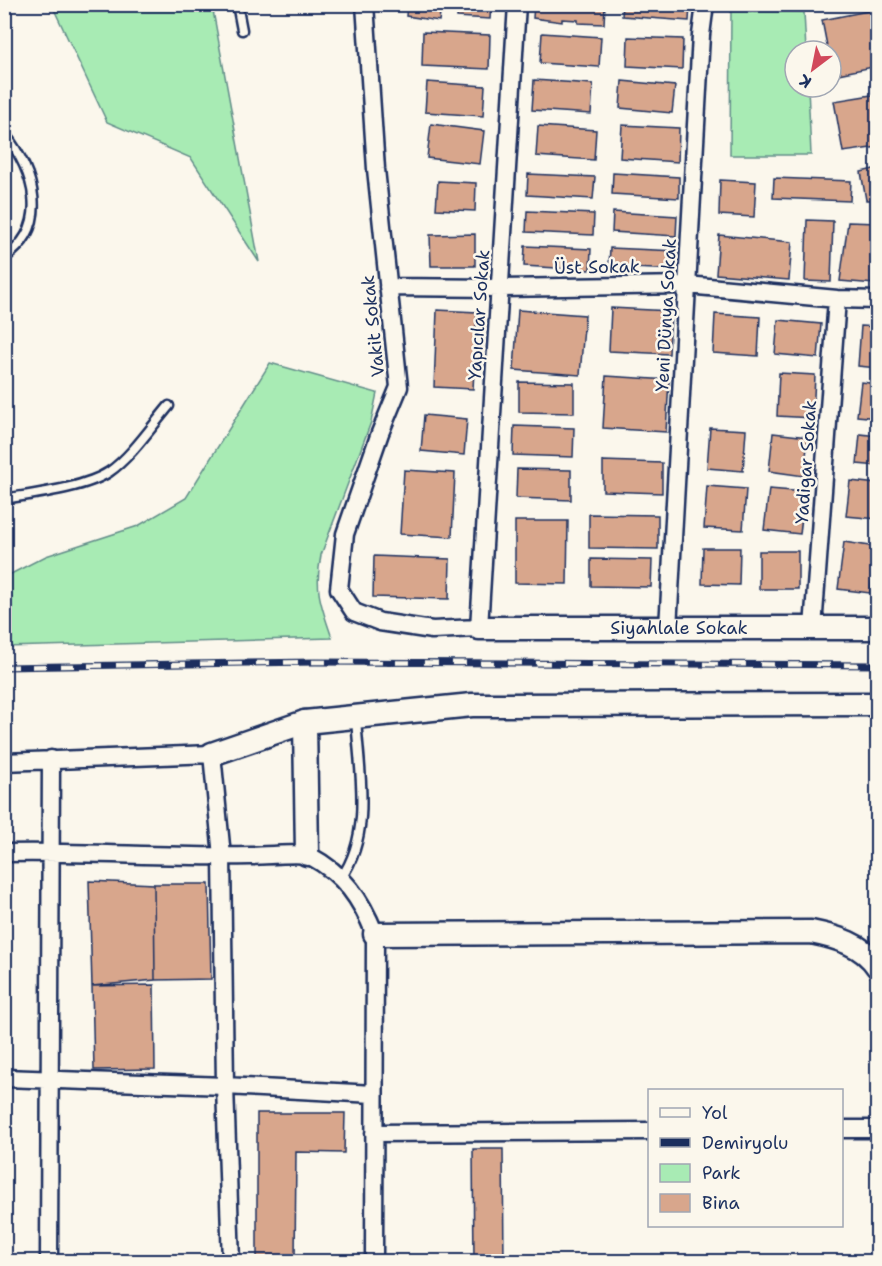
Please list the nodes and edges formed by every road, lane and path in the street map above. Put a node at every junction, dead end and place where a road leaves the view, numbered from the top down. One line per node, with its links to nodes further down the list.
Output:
1 (237, 4): 5 (lane)
2 (365, 4): 9 (street, Vakit Sokak)
3 (517, 4): 10 (street, Yapıcılar Sokak)
4 (705, 4): 8 (street, Yeni Dünya Sokak)
5 (242, 30)
6 (4, 133): 7 (lane)
7 (4, 258)
8 (687, 285): 10 (street, Üst Sokak); 11 (street, Üst Sokak); 16 (street, Yeni Dünya Sokak)
9 (388, 286): 10 (street, Üst Sokak); 15 (street, Vakit Sokak)
10 (501, 288): 15 (street, Yapıcılar Sokak)
11 (837, 299): 12 (street, Üst Sokak); 17 (street, Yadigar Sokak)
12 (878, 300)
13 (169, 406): 14 (lane)
14 (4, 499)
15 (479, 628): 16 (street, Siyahlale Sokak)
16 (668, 628): 17 (street, Siyahlale Sokak)
17 (813, 628): 18 (street, Siyahlale Sokak)
18 (878, 628)
19 (878, 704): 20 (street)
20 (356, 717): 21 (street); 29 (lane)
21 (305, 722): 22 (street); 27 (street)
22 (212, 754): 23 (street); 28 (street)
23 (51, 759): 24 (street); 25 (street)
24 (4, 762)
25 (51, 852): 26 (street); 28 (street); 33 (street)
26 (4, 853)
27 (307, 854): 28 (street); 29 (street)
28 (222, 856): 34 (street)
29 (340, 878): 30 (street)
30 (375, 934): 31 (street); 35 (street)
31 (878, 967)
32 (4, 1078): 33 (street)
33 (50, 1079): 34 (street); 40 (street)
34 (225, 1086): 35 (street); 41 (street)
35 (374, 1094): 39 (street)
36 (843, 1129): 37 (street)
37 (878, 1129)
38 (648, 1131): 39 (street)
39 (374, 1133): 42 (street)
40 (49, 1262)
41 (231, 1262)
42 (374, 1262)

